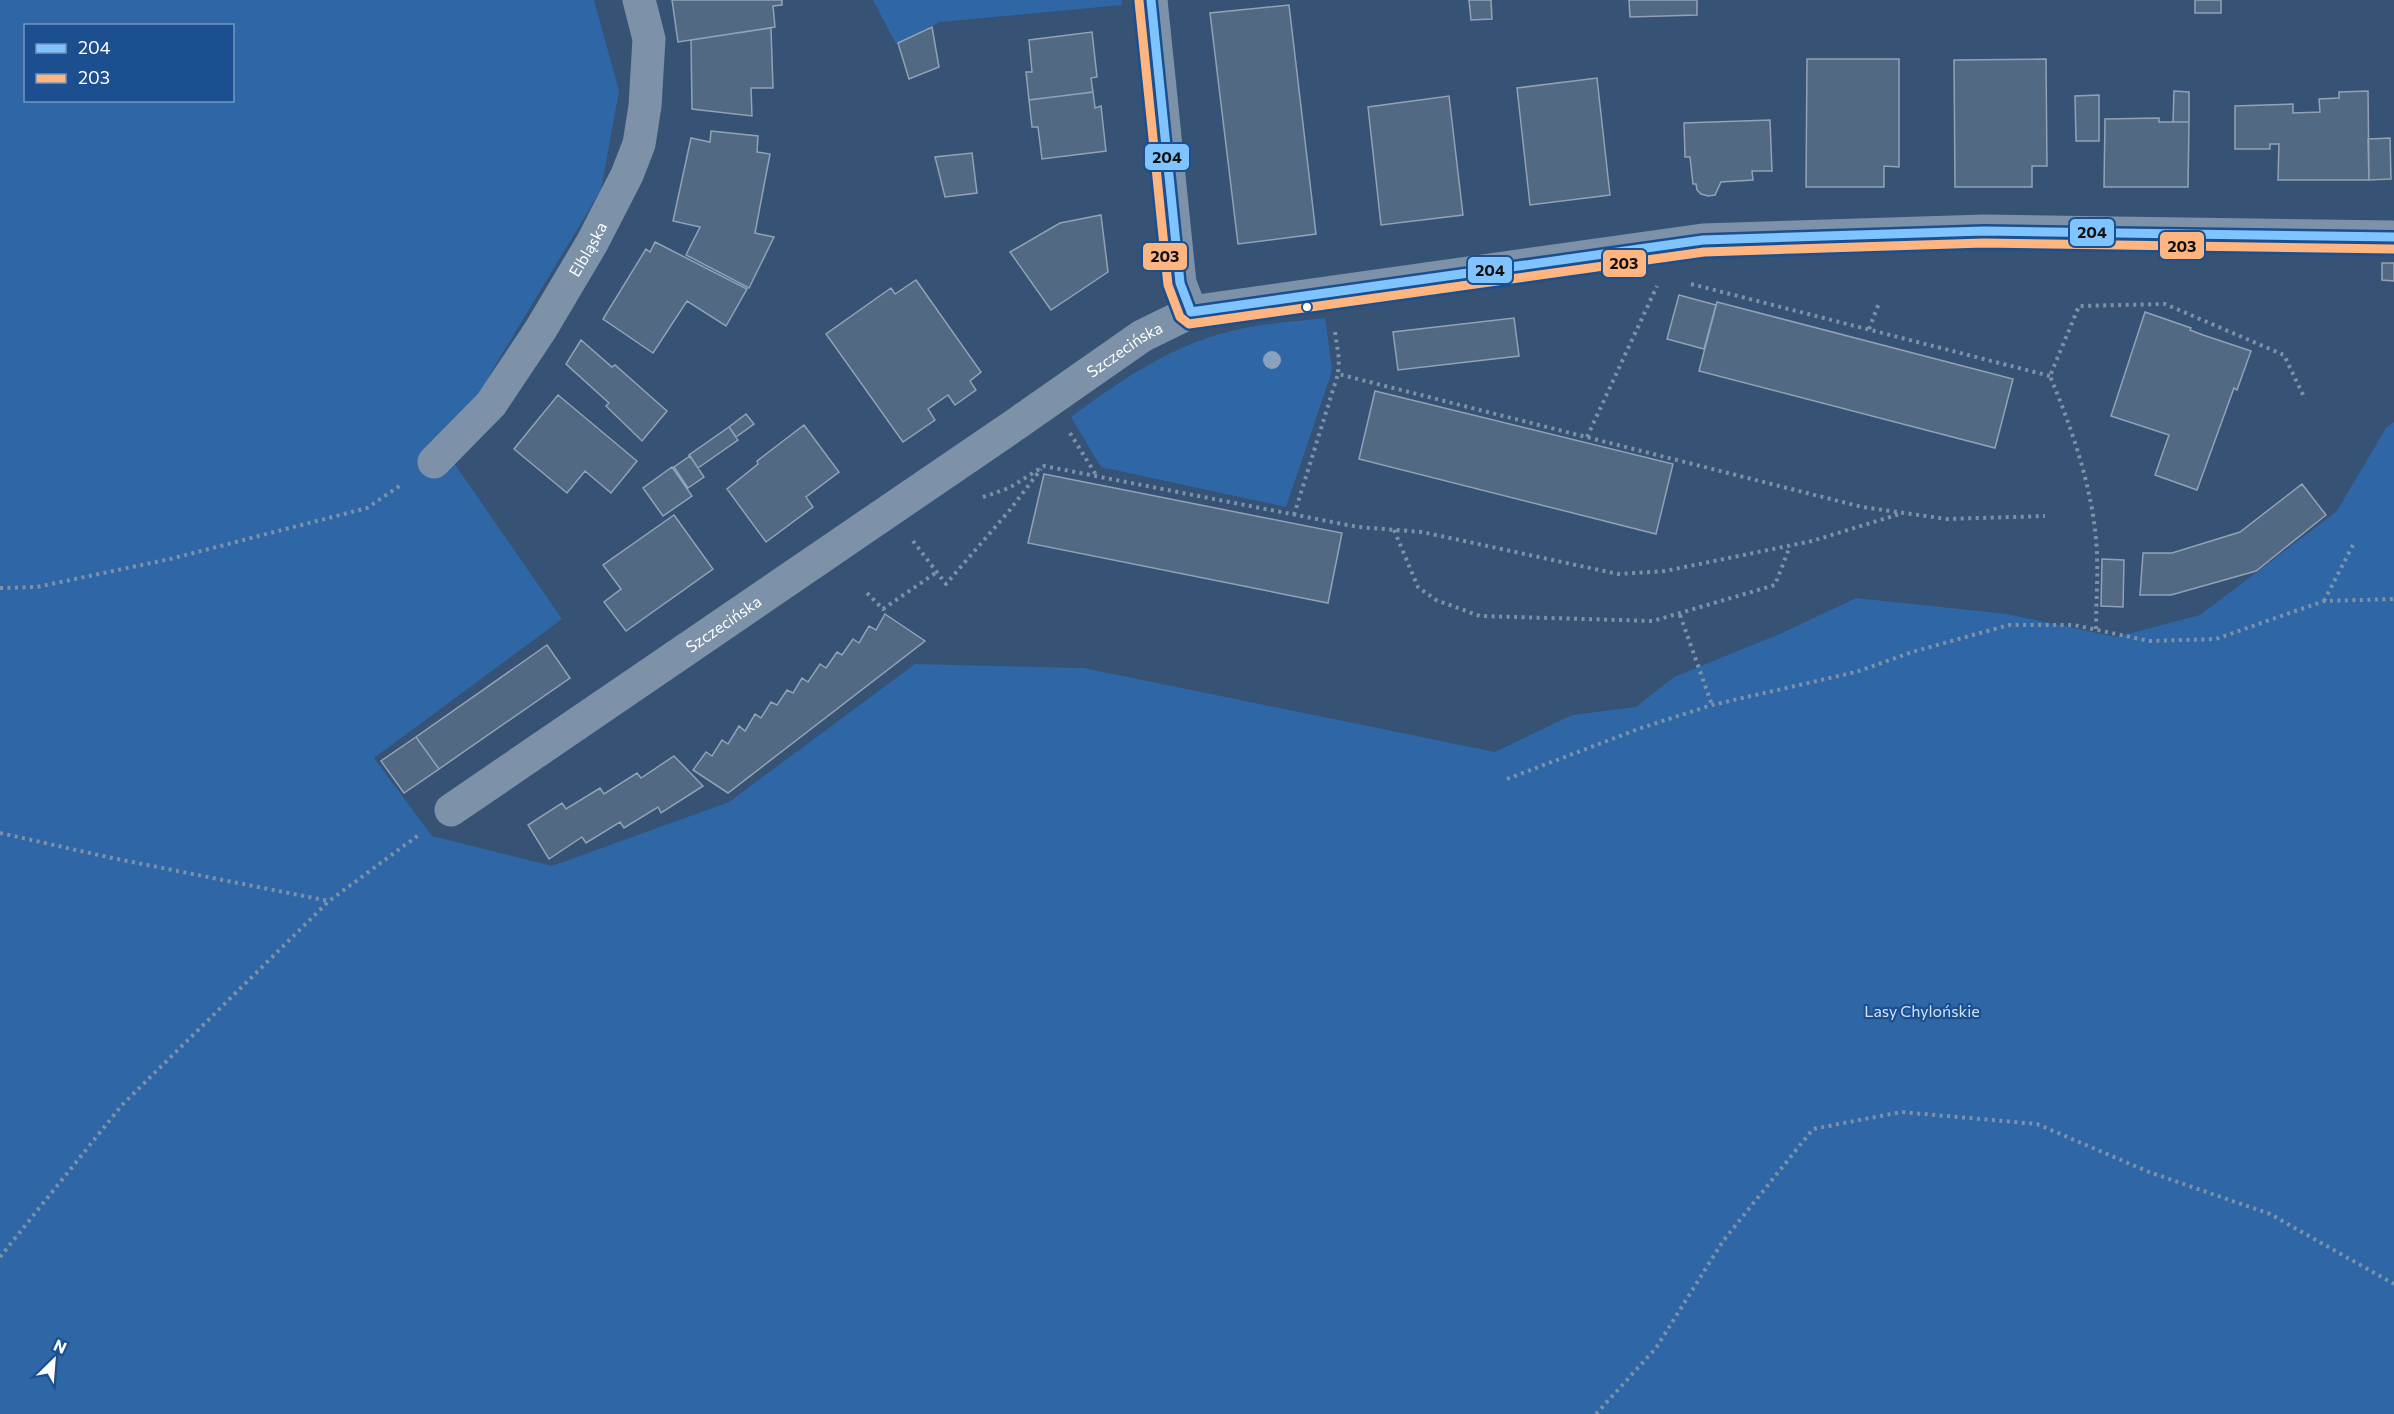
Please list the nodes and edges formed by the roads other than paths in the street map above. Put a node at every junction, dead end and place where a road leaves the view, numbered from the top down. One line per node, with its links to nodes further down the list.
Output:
1 (639, 0): 5 (street, Elbląska)
2 (1151, 0): 4 (street)
3 (2394, 237): 4 (street, Szczecińska)
4 (1191, 312): 6 (street, Szczecińska)
5 (434, 462)
6 (452, 810)

